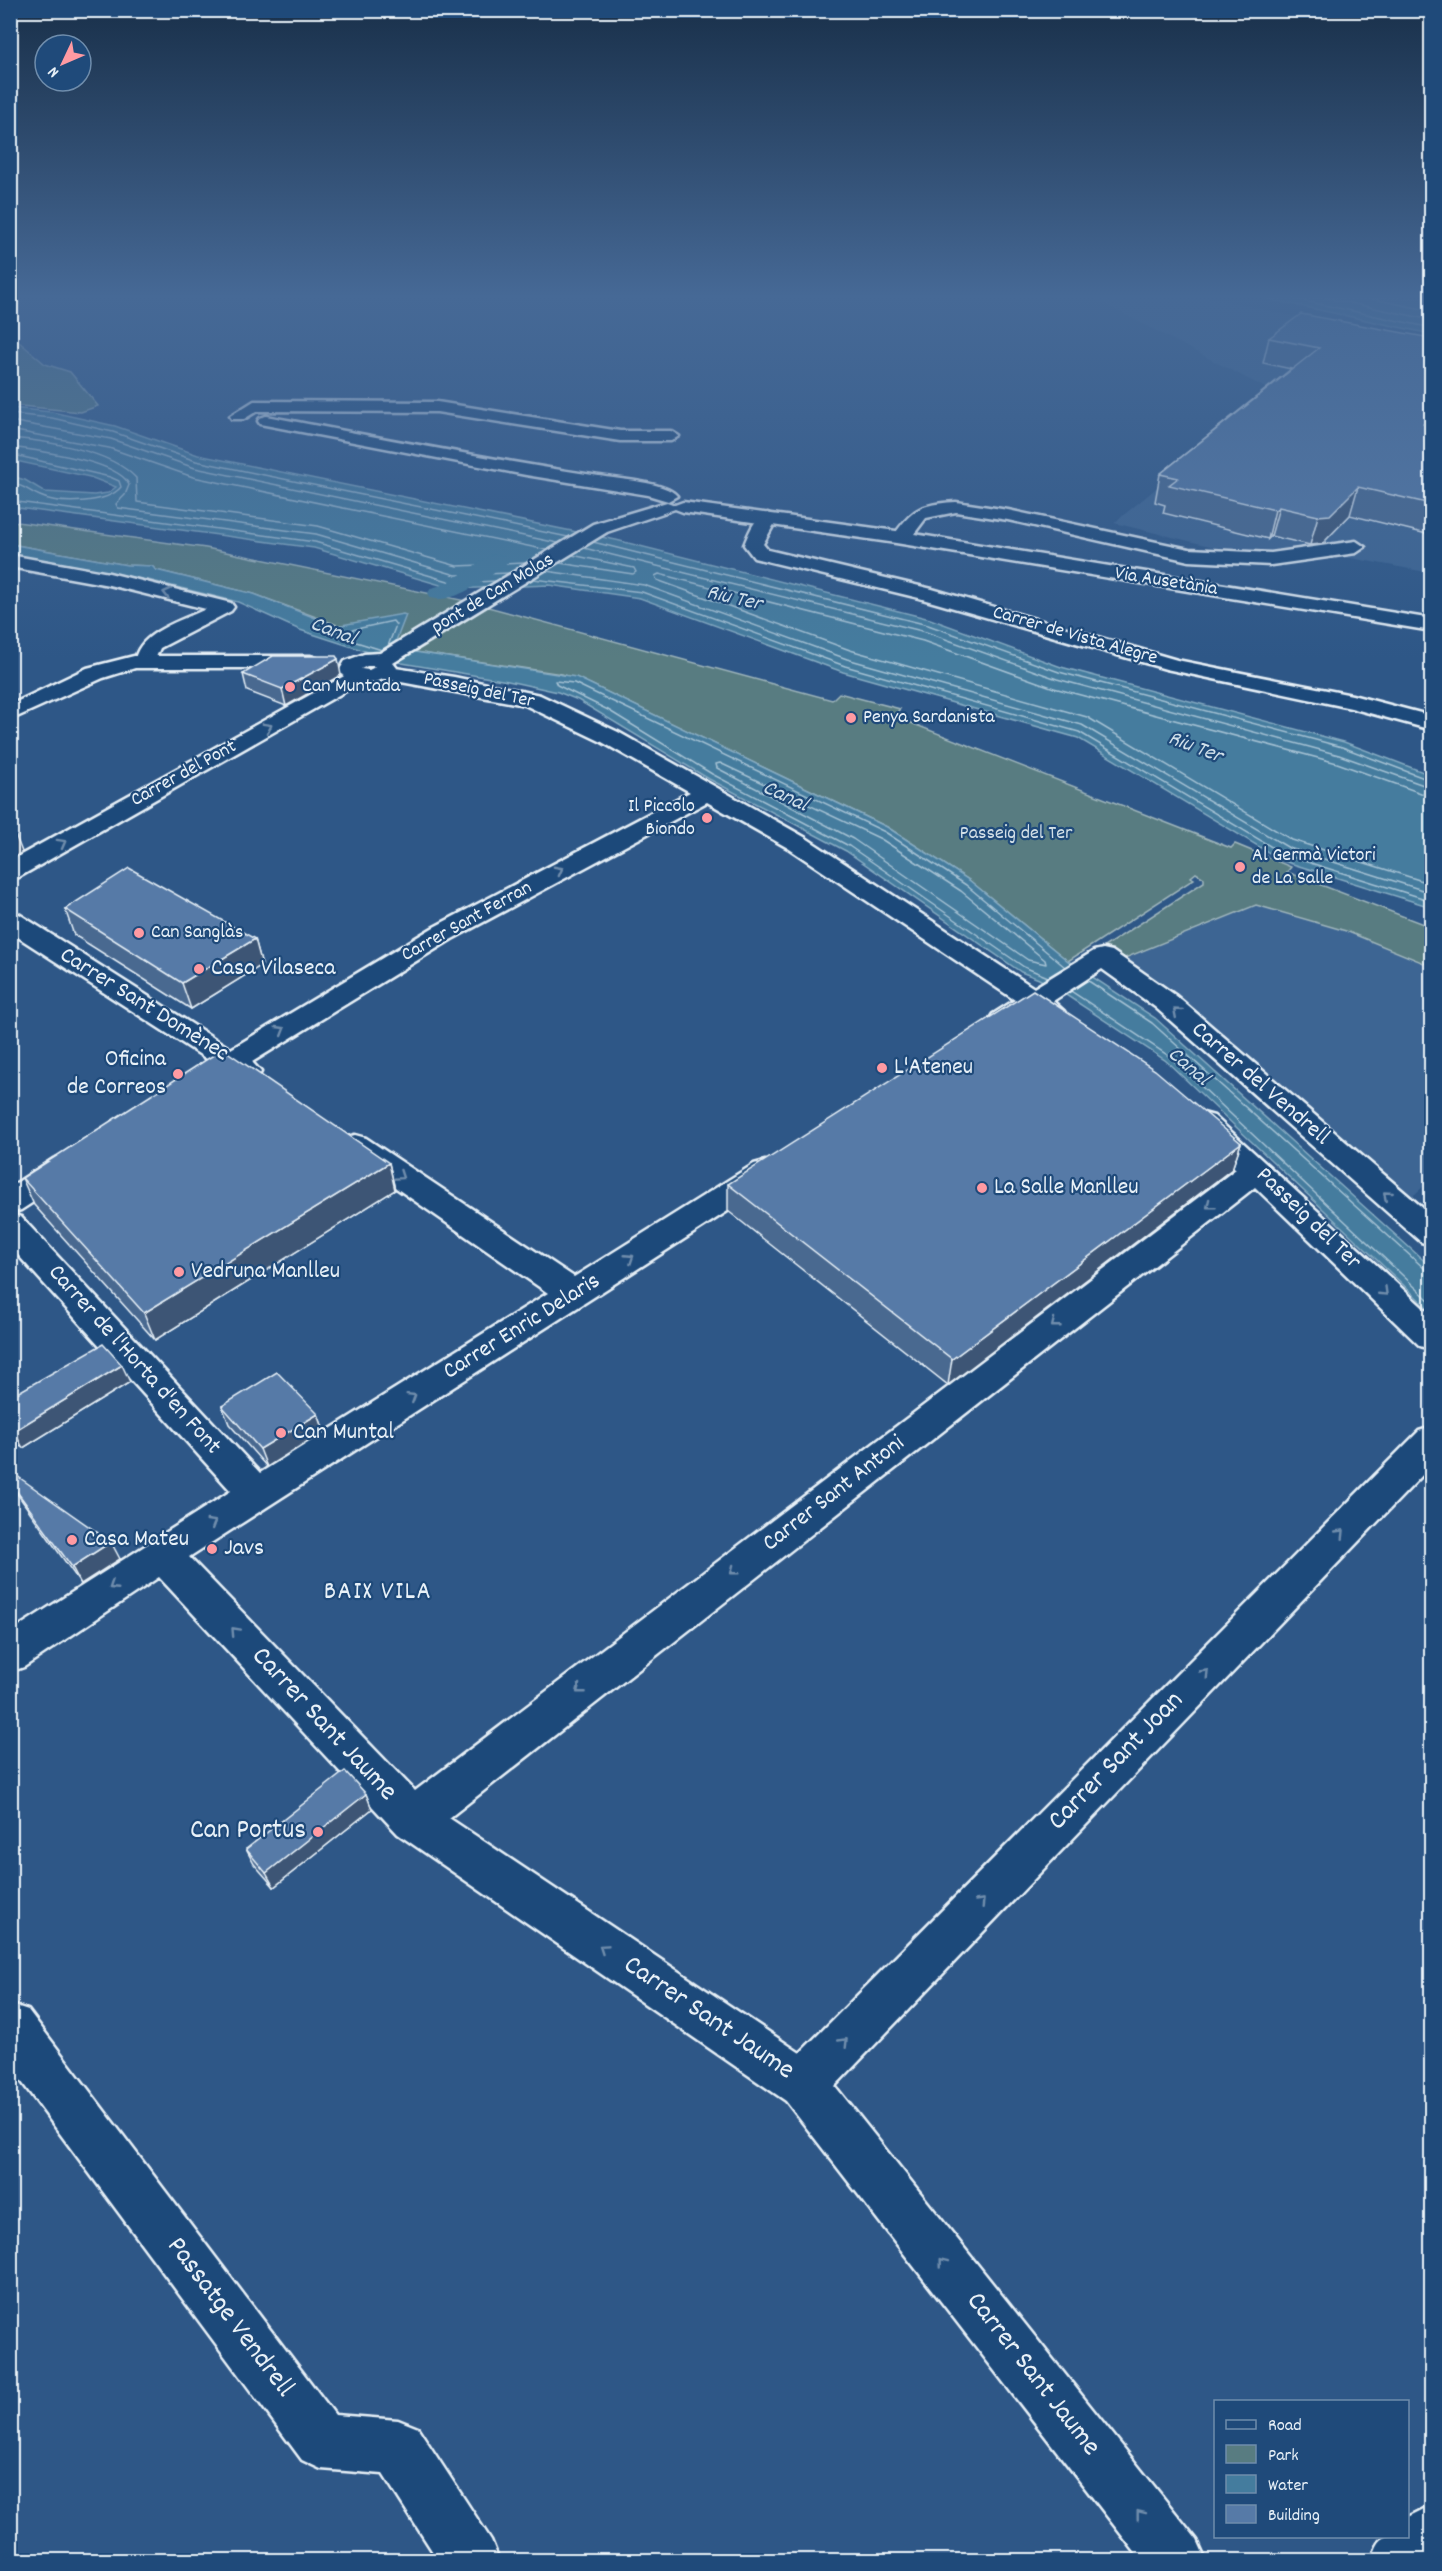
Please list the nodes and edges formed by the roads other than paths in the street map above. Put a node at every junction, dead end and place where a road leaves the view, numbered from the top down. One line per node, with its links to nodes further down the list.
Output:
1 (249, 418): 7 (street)
2 (507, 418): 3 (street)
3 (578, 430): 4 (street); 5 (street)
4 (671, 436)
5 (560, 443)
6 (543, 457): 7 (street)
7 (526, 470): 8 (street)
8 (673, 502): 9 (street, Via Ausetània); 10 (street, Via Ausetània); 11 (street, Via Ausetània)
9 (768, 519): 11 (street, Via Ausetània); 19 (street, Carrer de Vista Alegre)
10 (600, 528): 16 (street, pont de Can Molas)
11 (898, 538): 12 (street); 14 (street, Via Ausetània)
12 (1356, 547)
13 (10, 561): 15 (street, one-way to 13)
14 (1431, 625)
15 (146, 660): 17 (street); 18 (street)
16 (383, 664): 17 (street); 20 (street, Passeig del Ter)
17 (343, 666): 21 (street, Carrer del Pont, one-way to 17)
18 (10, 714)
19 (1431, 723)
20 (708, 792): 23 (street, Passeig del Ter); 26 (street, Carrer Sant Ferran, one-way to 20)
21 (10, 872)
22 (10, 920): 26 (street, Carrer Sant Domènec)
23 (1043, 993): 24 (street, Passeig del Ter); 25 (street); 36 (street, Carrer del Vendrell, one-way to 23)
24 (1071, 1024)
25 (974, 1038)
26 (231, 1060): 27 (street, Carrer Sant Domènec); 28 (street, Carrer Sant Ferran)
27 (270, 1087)
28 (180, 1092)
29 (1177, 1102): 33 (street, Passeig del Ter)
30 (328, 1127): 37 (street, one-way to 37)
31 (90, 1151): 34 (street)
32 (794, 1153): 37 (street, Carrer Enric Delaris, one-way to 32)
33 (1256, 1170): 38 (street, Passeig del Ter, one-way to 38); 43 (street, Carrer Sant Antoni, one-way to 43)
34 (10, 1202)
35 (10, 1225): 40 (street, Carrer de l'Horta d'en Font)
36 (1431, 1234)
37 (574, 1294): 40 (street, Carrer Enric Delaris, one-way to 37)
38 (1431, 1337)
39 (1431, 1441): 45 (street, Carrer Sant Joan, one-way to 39)
40 (258, 1495): 41 (street, Carrer Enric Delaris, one-way to 40)
41 (162, 1554): 42 (street, Carrer Enric Delaris, one-way to 42); 43 (street, Carrer Sant Jaume, one-way to 41)
42 (10, 1654)
43 (413, 1819): 45 (street, Carrer Sant Jaume, one-way to 43)
44 (11, 2027): 47 (street, Passatge Vendrell)
45 (803, 2084): 48 (street, Carrer Sant Jaume, one-way to 45)
46 (1431, 2533): 49 (street)
47 (471, 2560)
48 (1177, 2560)
49 (1400, 2560)

